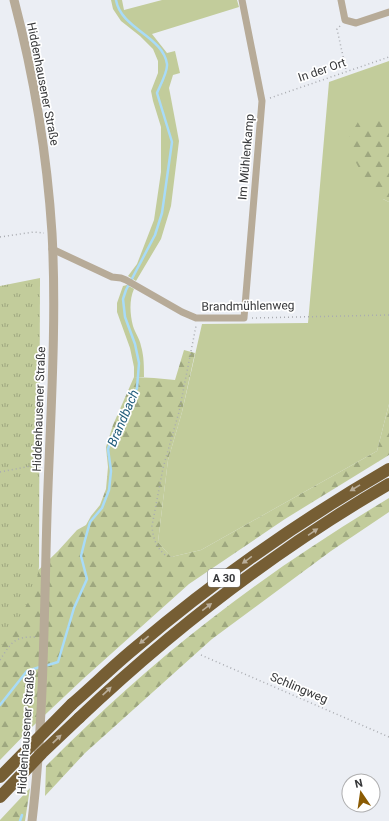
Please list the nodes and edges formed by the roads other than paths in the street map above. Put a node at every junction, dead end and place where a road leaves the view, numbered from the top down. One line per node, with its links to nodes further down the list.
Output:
1 (14, 0): 5 (street, Hiddenhausener Straße)
2 (242, 0): 6 (street, Im Mühlenkamp)
3 (341, 0): 4 (street)
4 (388, 12)
5 (52, 249): 6 (street, Brandmühlenweg); 11 (street, Hiddenhausener Straße)
6 (244, 318)
7 (389, 469): 9 (highway, A 30, one-way to 9, bridge)
8 (389, 484): 10 (highway, A 30, one-way to 8, bridge)
9 (0, 777)
10 (0, 797)
11 (32, 821)

